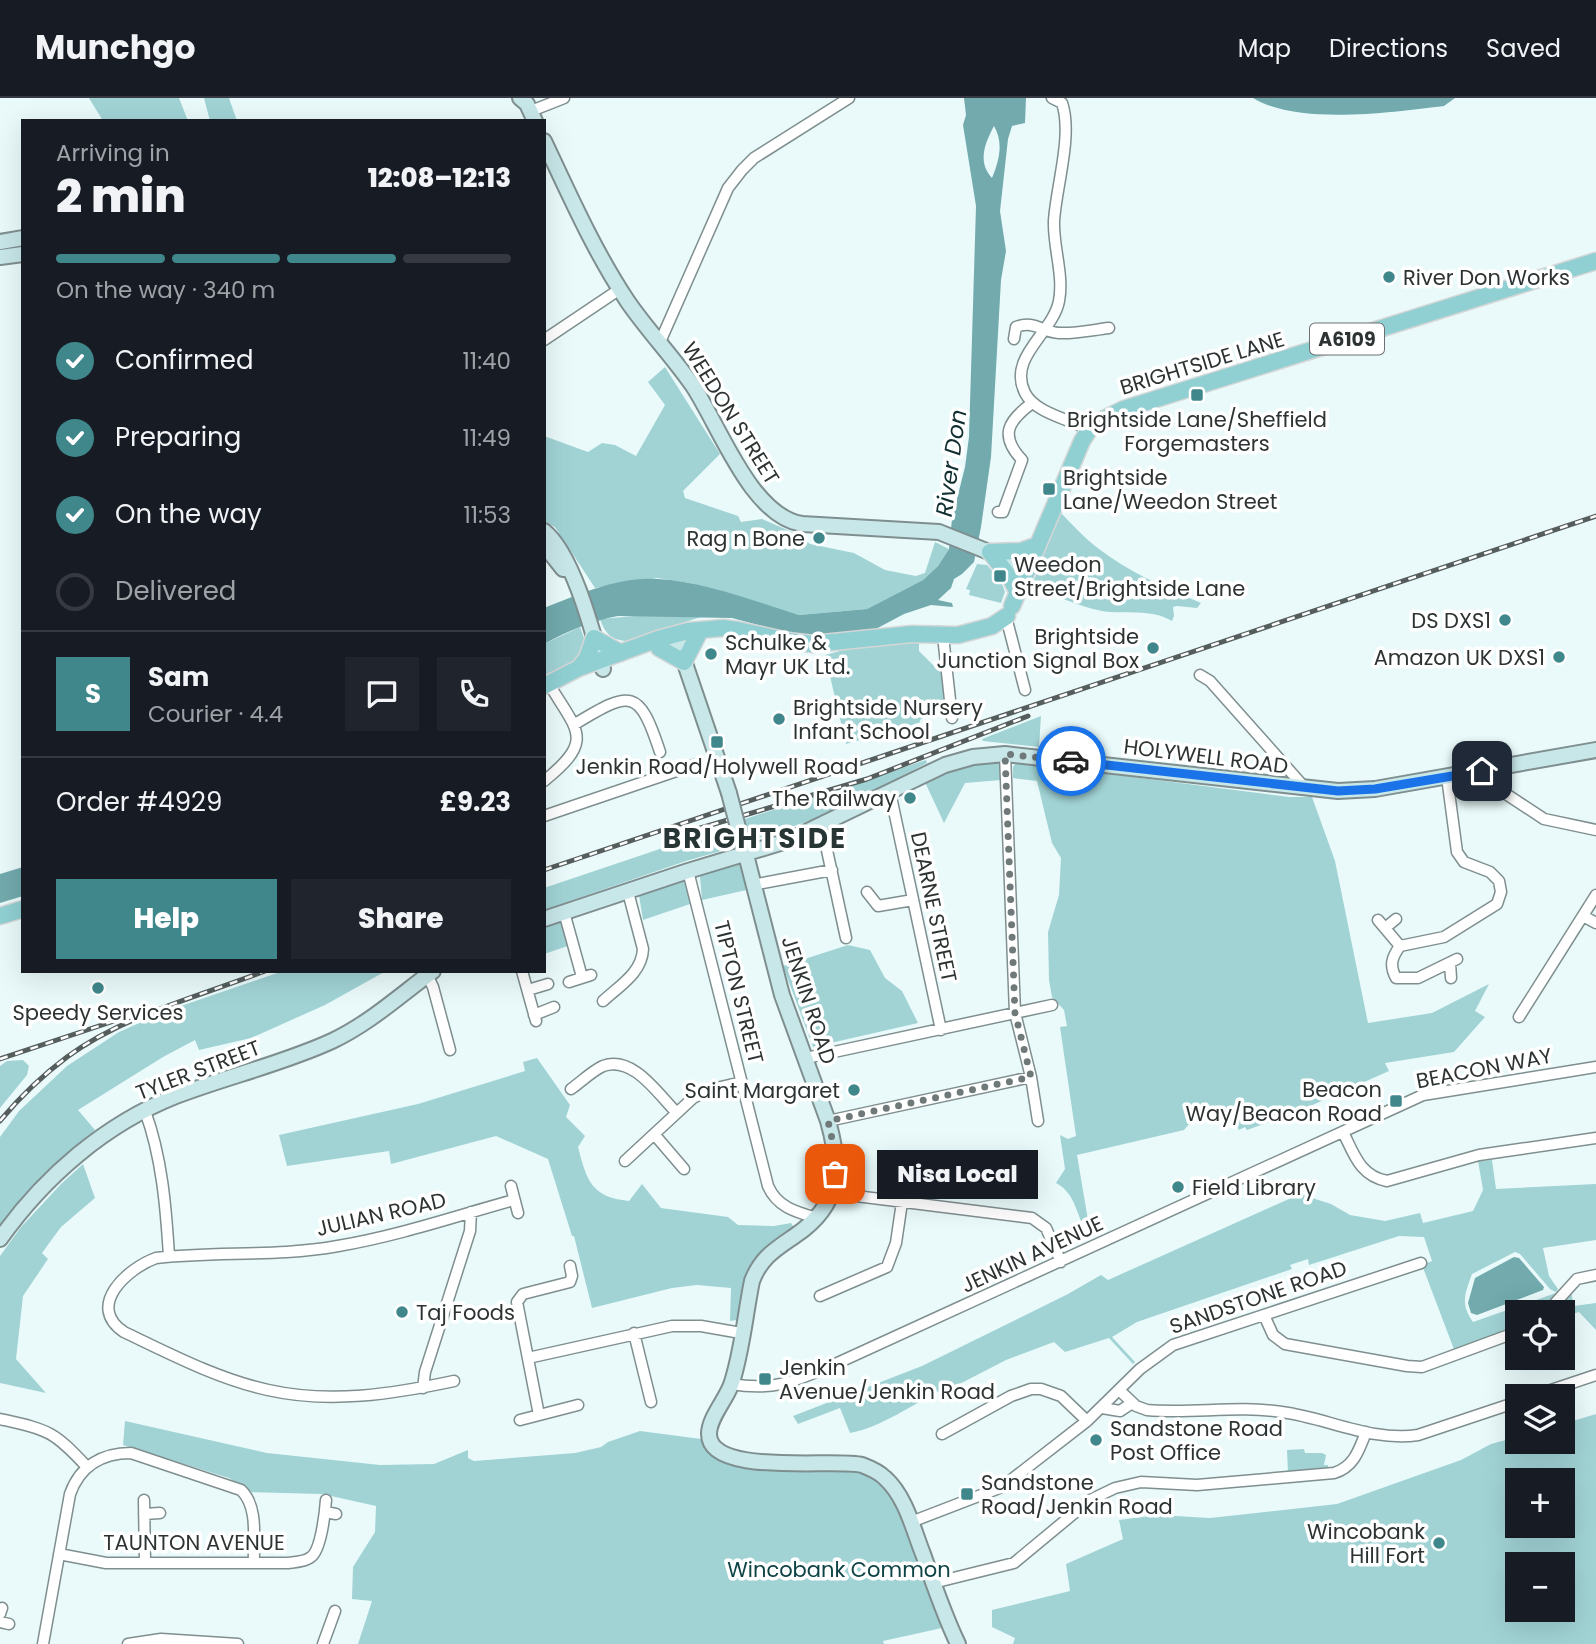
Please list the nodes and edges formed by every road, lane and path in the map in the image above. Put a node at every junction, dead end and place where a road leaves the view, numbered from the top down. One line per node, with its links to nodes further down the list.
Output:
1 (564, 98): 4 (street)
2 (849, 98): 15 (street)
3 (1052, 98): 12 (street)
4 (528, 106)
5 (546, 145): 10 (street, WEEDON STREET)
6 (21, 239): 7 (street)
7 (1, 251): 8 (street)
8 (21, 254)
9 (1596, 261): 17 (main road, BRIGHTSIDE LANE / A6109)
10 (620, 289): 13 (street); 15 (street, WEEDON STREET)
11 (1109, 328): 12 (street)
12 (1046, 329): 14 (street); 16 (street)
13 (546, 339)
14 (1014, 339)
15 (660, 342): 21 (street, WEEDON STREET)
16 (1032, 403): 17 (street); 18 (street)
17 (1090, 429): 20 (main road, BRIGHTSIDE LANE / A6109)
18 (998, 512)
19 (547, 543): 24 (street)
20 (1038, 545): 21 (main road); 23 (main road, BRIGHTSIDE LANE / A6109)
21 (987, 551): 23 (street, WEEDON STREET); 25 (main road)
22 (546, 564): 24 (street)
23 (1029, 568): 25 (main road, A6109)
24 (567, 573): 27 (street)
25 (1011, 608): 28 (main road); 37 (street)
26 (703, 632): 28 (main road); 29 (main road); 32 (main road)
27 (593, 634): 31 (main road); 33 (street); 34 (main road)
28 (943, 636): 38 (street)
29 (676, 638): 30 (main road); 31 (main road); 32 (street, JENKIN ROAD)
30 (659, 648): 32 (main road); 33 (main road)
31 (621, 653): 33 (main road)
32 (684, 662): 52 (street, JENKIN ROAD, bridge)
33 (602, 665): 34 (main road); 36 (main road)
34 (579, 668): 36 (main road)
35 (1200, 675): 47 (street)
36 (547, 685): 39 (street)
37 (1025, 691)
38 (952, 718)
39 (575, 724): 41 (street); 46 (street)
40 (1596, 750): 44 (street, HOLYWELL ROAD)
41 (660, 752)
42 (1005, 754): 47 (street, HOLYWELL ROAD); 48 (street, HOLYWELL ROAD); 80 (street)
43 (694, 765): 49 (street)
44 (1482, 771): 45 (street, HOLYWELL ROAD); 51 (street)
45 (1447, 777): 47 (street, HOLYWELL ROAD); 70 (street)
46 (546, 779)
47 (1306, 789)
48 (890, 792): 50 (street, HOLYWELL ROAD); 59 (street, DEARNE STREET)
49 (546, 815)
50 (817, 827): 52 (street, HOLYWELL ROAD); 53 (street)
51 (1596, 830)
52 (746, 855): 54 (street); 55 (street, JENKIN ROAD)
53 (832, 870): 55 (street); 68 (street)
54 (688, 871): 56 (street); 87 (street, TIPTON STREET)
55 (752, 885): 84 (street, JENKIN ROAD)
56 (628, 891): 61 (street); 77 (street)
57 (867, 892): 59 (street)
58 (1596, 895): 63 (street)
59 (913, 900): 82 (street, DEARNE STREET)
60 (21, 910): 62 (main road)
61 (564, 912): 64 (street); 74 (street)
62 (0, 916)
63 (1583, 916): 67 (street); 81 (street)
64 (546, 918)
65 (1396, 919): 70 (street)
66 (853, 920): 68 (street)
67 (1596, 923)
68 (843, 926): 69 (street)
69 (846, 939)
70 (1400, 946): 73 (street)
71 (430, 973): 83 (street); 89 (street, TYLER STREET)
72 (523, 973): 76 (street)
73 (1451, 978)
74 (569, 982)
75 (548, 984): 76 (street)
76 (528, 990): 79 (street)
77 (603, 1001)
78 (1052, 1005): 80 (street)
79 (554, 1007)
80 (1015, 1013): 82 (street); 86 (street)
81 (1519, 1017)
82 (942, 1030): 84 (street)
83 (450, 1050)
84 (806, 1058): 91 (street, JENKIN ROAD)
85 (1596, 1067): 93 (street, BEACON WAY)
86 (1031, 1077): 91 (street); 92 (street)
87 (742, 1082): 90 (street); 104 (street, TIPTON STREET)
88 (571, 1089): 90 (street)
89 (145, 1111): 105 (street, TYLER STREET); 106 (street)
90 (676, 1112): 94 (street)
91 (828, 1121): 99 (street, JENKIN ROAD)
92 (1038, 1121)
93 (1343, 1132): 95 (street); 107 (street, JENKIN AVENUE)
94 (654, 1134): 96 (street); 97 (street)
95 (1596, 1138)
96 (625, 1161)
97 (684, 1169)
98 (511, 1186): 100 (street)
99 (832, 1194): 101 (street); 104 (street, JENKIN ROAD)
100 (514, 1200): 102 (street, JULIAN ROAD); 103 (street)
101 (902, 1202): 107 (street); 111 (street)
102 (471, 1212): 106 (street, JULIAN ROAD); 122 (street)
103 (518, 1213)
104 (817, 1218): 115 (street, JENKIN ROAD)
105 (0, 1239)
106 (169, 1256): 122 (street, JULIAN ROAD)
107 (1061, 1262): 120 (street, JENKIN AVENUE)
108 (1421, 1263): 113 (street, SANDSTONE ROAD)
109 (570, 1266): 117 (street)
110 (1596, 1275): 112 (street)
111 (820, 1296)
112 (1557, 1300)
113 (1264, 1315): 116 (street); 123 (street, SANDSTONE ROAD)
114 (634, 1333): 115 (street); 117 (street); 124 (street)
115 (741, 1333): 120 (street, JENKIN ROAD)
116 (1505, 1336)
117 (528, 1358): 129 (street)
118 (1596, 1375): 121 (street)
119 (454, 1381): 122 (street, JULIAN ROAD)
120 (731, 1384): 140 (street, JENKIN ROAD)
121 (1569, 1384)
122 (423, 1388)
123 (1119, 1390): 125 (street); 128 (street, SANDSTONE ROAD)
124 (652, 1402)
125 (1132, 1404): 128 (street); 133 (street)
126 (578, 1405): 129 (street)
127 (1505, 1406): 133 (street)
128 (1102, 1408): 132 (street, SANDSTONE ROAD)
129 (539, 1415): 131 (street)
130 (0, 1419): 135 (street)
131 (520, 1420)
132 (1087, 1421): 134 (street); 140 (street, SANDSTONE ROAD)
133 (1366, 1432): 144 (street)
134 (942, 1434)
135 (87, 1466): 141 (street); 143 (street)
136 (144, 1500): 139 (street)
137 (326, 1500): 143 (street, TAUNTON AVENUE)
138 (160, 1513): 139 (street)
139 (145, 1514): 142 (street)
140 (911, 1522): 144 (street, JENKIN ROAD)
141 (59, 1554): 142 (street, TAUNTON AVENUE); 146 (street)
142 (145, 1562): 143 (street, TAUNTON AVENUE)
143 (254, 1562)
144 (933, 1583): 150 (street, JENKIN ROAD)
145 (335, 1611): 149 (street)
146 (45, 1644)
147 (128, 1644): 148 (street)
148 (239, 1644)
149 (323, 1644)
150 (958, 1644)

